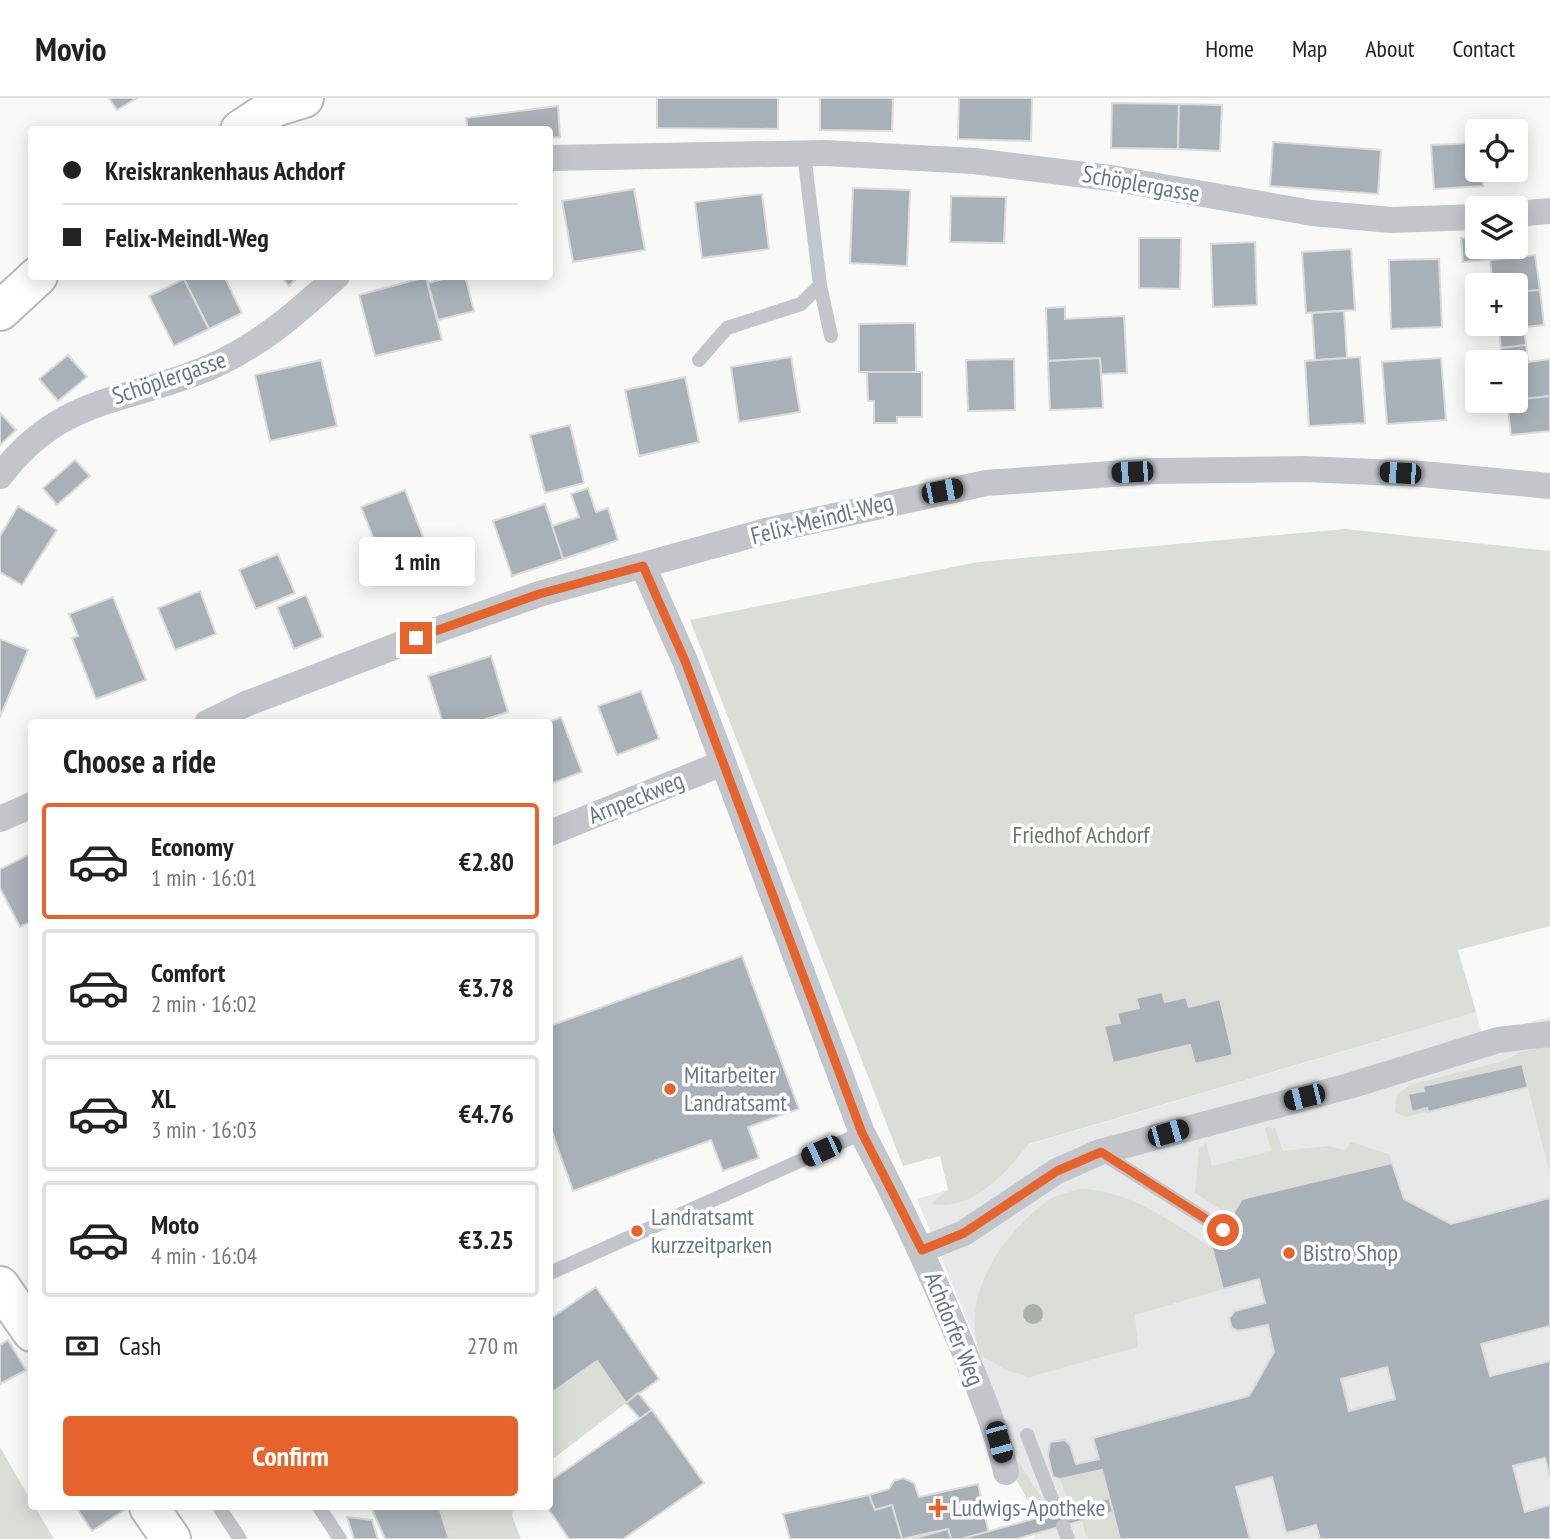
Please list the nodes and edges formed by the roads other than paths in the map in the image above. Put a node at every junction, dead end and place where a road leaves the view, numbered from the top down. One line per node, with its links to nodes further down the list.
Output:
1 (304, 98): 2 (street)
2 (246, 126)
3 (804, 154): 4 (street, Schöplergasse); 7 (street, Schöplergasse); 10 (lane)
4 (553, 158)
5 (1550, 211): 6 (street)
6 (1528, 213)
7 (1465, 217)
8 (34, 280): 11 (street)
9 (333, 280): 14 (street, Schöplergasse)
10 (820, 285): 12 (lane); 13 (lane)
11 (0, 311)
12 (831, 335)
13 (699, 359)
14 (0, 476)
15 (1550, 486): 16 (street, Felix-Meindl-Weg)
16 (643, 566): 17 (street, Felix-Meindl-Weg); 18 (street, Achdorfer Weg)
17 (215, 719)
18 (723, 763): 21 (street, Arnpeckweg); 23 (street, Achdorfer Weg)
19 (28, 807): 20 (street)
20 (0, 819)
21 (553, 832)
22 (1550, 1034): 24 (street)
23 (862, 1133): 26 (street, Achdorfer Weg); 27 (lane)
24 (1101, 1152): 25 (lane); 26 (street)
25 (1223, 1230)
26 (922, 1250): 31 (street, Achdorfer Weg)
27 (553, 1272)
28 (0, 1286): 29 (street)
29 (28, 1326)
30 (1027, 1435): 35 (lane)
31 (1006, 1472)
32 (151, 1510): 36 (street)
33 (221, 1510): 37 (lane)
34 (321, 1510): 38 (lane)
35 (1057, 1512)
36 (171, 1539)
37 (240, 1539)
38 (340, 1539)

